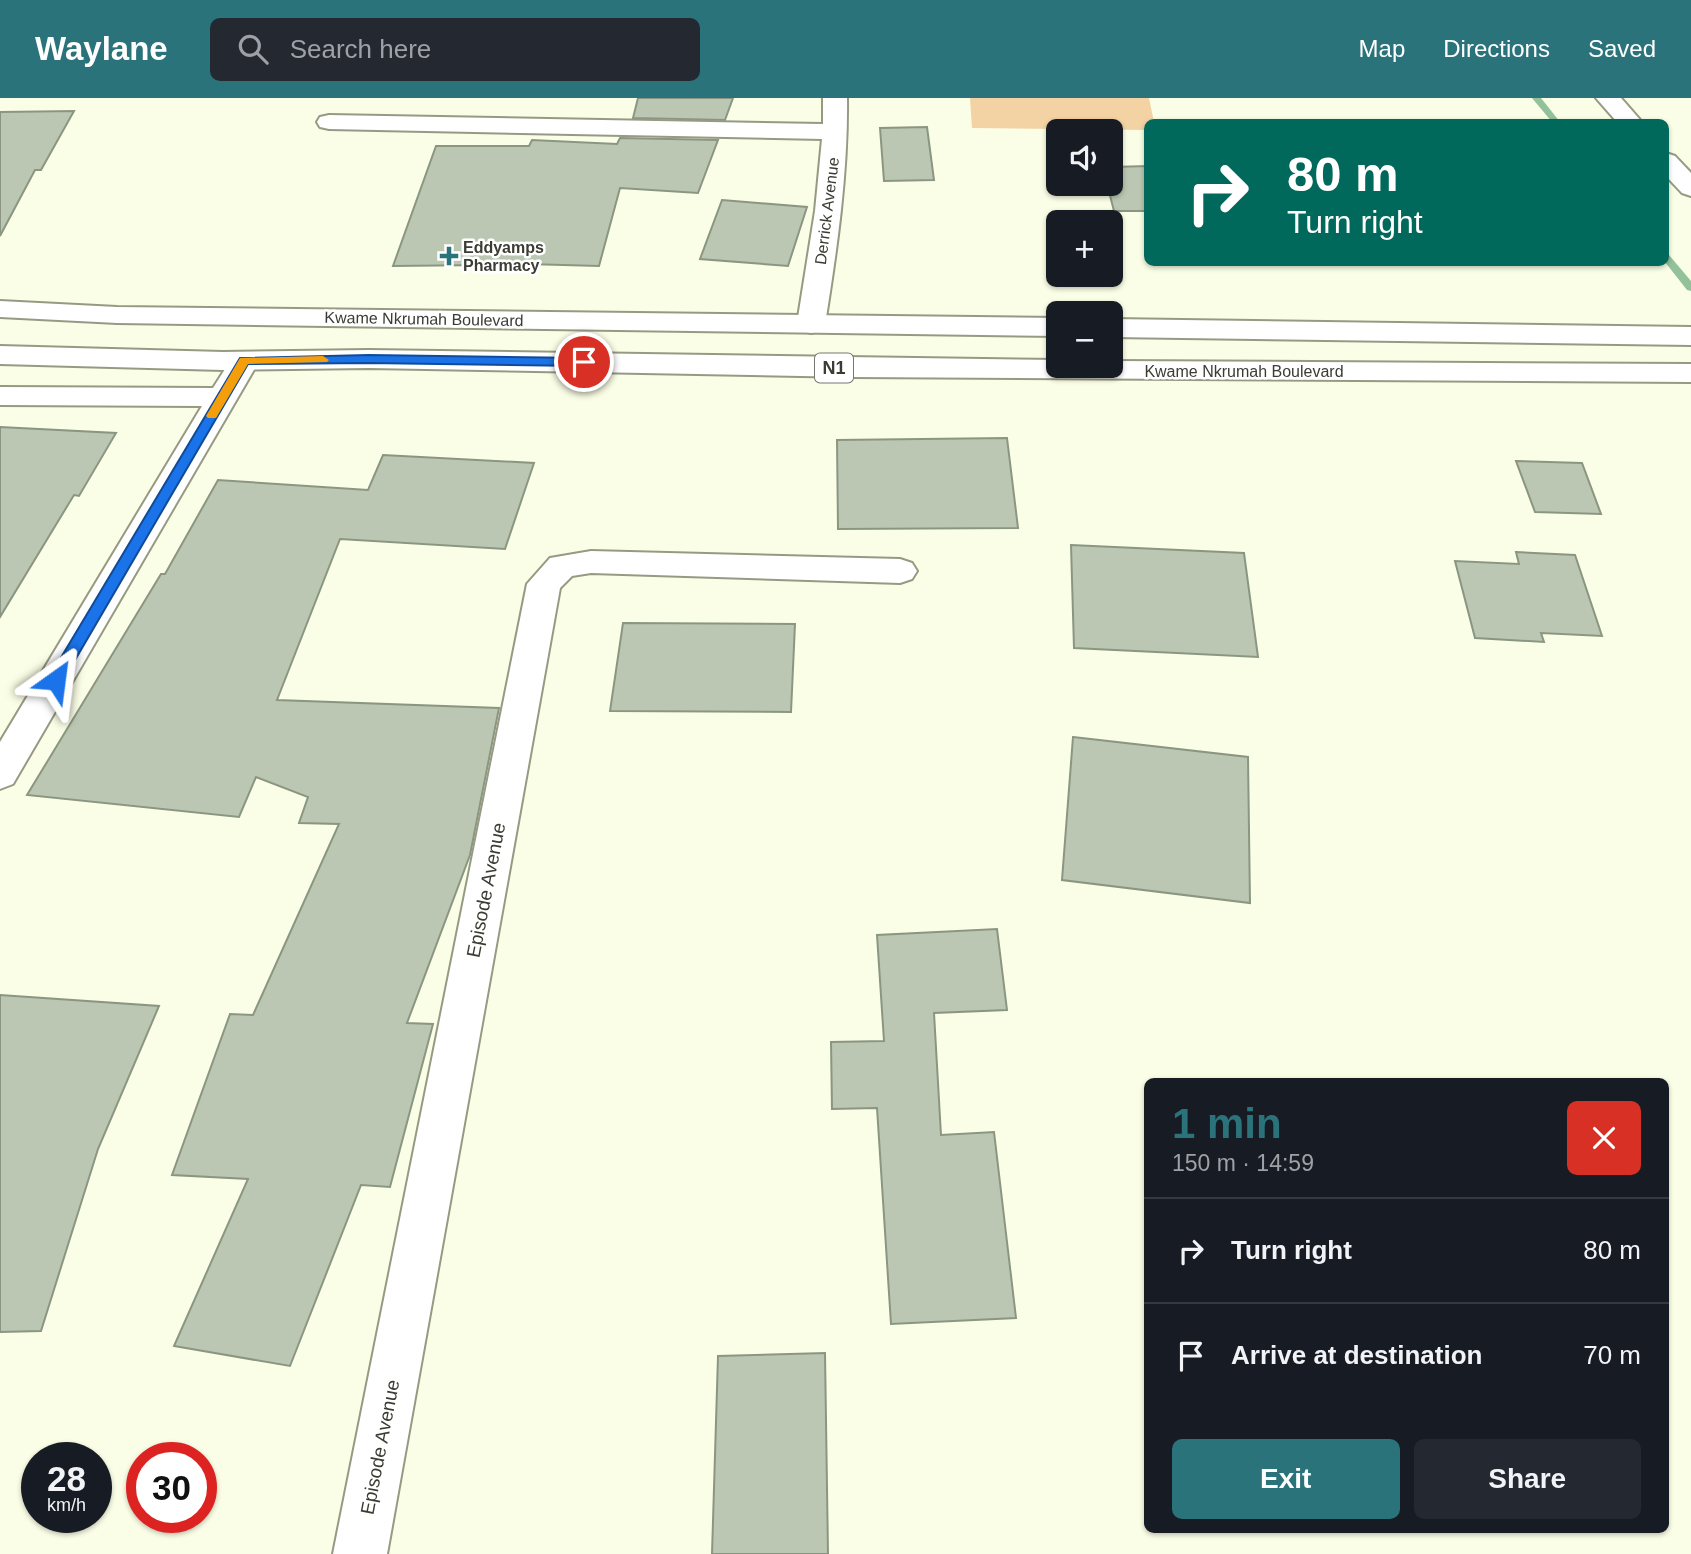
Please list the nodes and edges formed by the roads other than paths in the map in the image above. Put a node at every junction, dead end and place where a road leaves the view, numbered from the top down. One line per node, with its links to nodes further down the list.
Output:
1 (835, 98): 5 (main road, Derrick Avenue)
2 (1608, 98): 3 (main road)
3 (1627, 119)
4 (329, 122): 5 (main road)
5 (836, 132): 9 (main road, Derrick Avenue)
6 (1669, 164): 7 (main road)
7 (1691, 187)
8 (0, 309): 9 (main road, Kwame Nkrumah Boulevard)
9 (811, 324): 10 (main road, Kwame Nkrumah Boulevard)
10 (1046, 327)
11 (1123, 328): 12 (main road)
12 (1691, 336)
13 (0, 355): 14 (main road, Kwame Nkrumah Boulevard / N1)
14 (244, 361): 15 (main road, Kwame Nkrumah Boulevard / N1); 17 (main road)
15 (1679, 373)
16 (0, 396): 17 (main road)
17 (223, 397): 19 (main road)
18 (900, 571): 20 (main road, Episode Avenue)
19 (0, 774)
20 (360, 1554)

